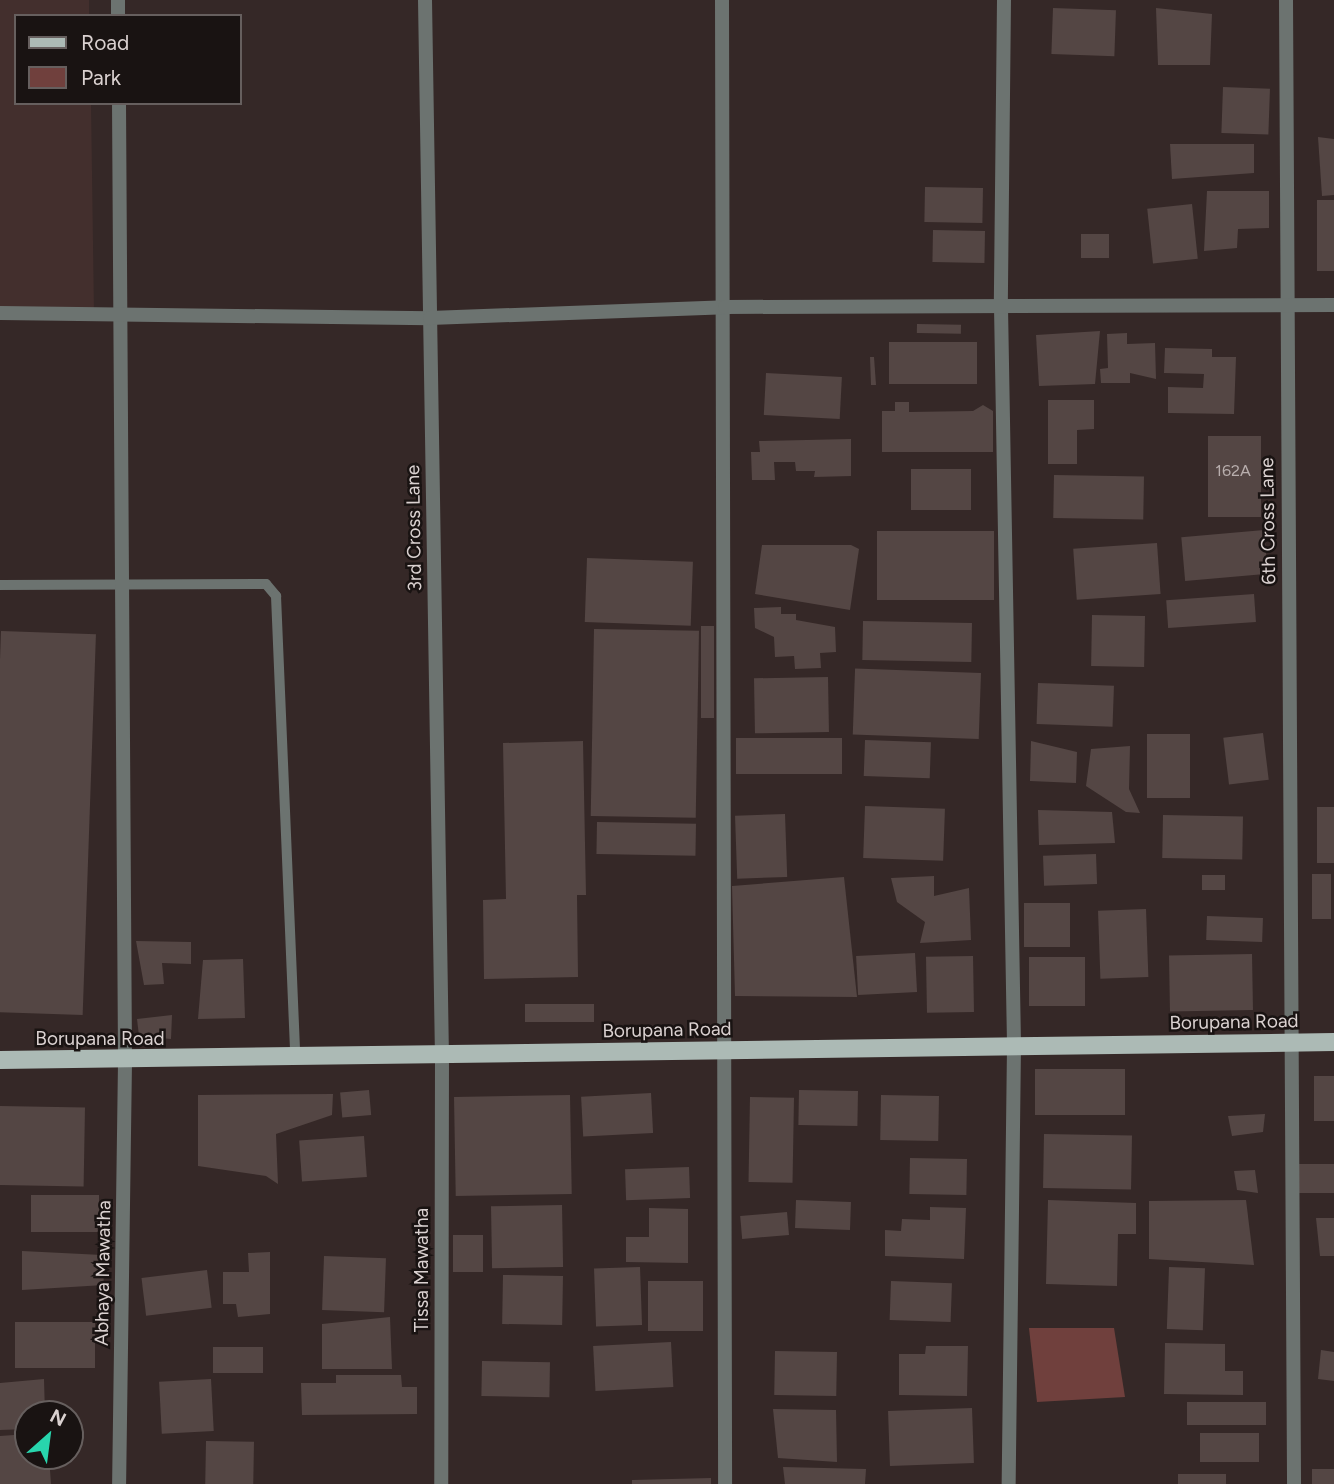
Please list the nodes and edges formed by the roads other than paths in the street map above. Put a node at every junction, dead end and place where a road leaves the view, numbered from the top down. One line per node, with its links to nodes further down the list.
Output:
1 (425, 0): 12 (street, 3rd Cross Lane)
2 (722, 0): 7 (street)
3 (1004, 0): 8 (street)
4 (1286, 0): 9 (street, 6th Cross Lane)
5 (118, 105): 10 (street, Abhaya Mawatha)
6 (1334, 305): 9 (street)
7 (725, 307): 8 (street); 12 (street); 18 (street)
8 (1001, 307): 9 (street); 17 (street)
9 (1285, 307): 15 (street, 6th Cross Lane)
10 (120, 312): 11 (street); 12 (street); 13 (street, Abhaya Mawatha)
11 (0, 313)
12 (430, 318): 19 (street, 3rd Cross Lane)
13 (121, 584): 14 (lane); 20 (lane); 22 (street, Abhaya Mawatha)
14 (0, 585)
15 (1293, 1041): 16 (main road, Borupana Road); 17 (main road, Borupana Road); 27 (street, 6th Cross Lane)
16 (1334, 1042)
17 (1014, 1046): 18 (main road, Borupana Road); 26 (street)
18 (723, 1050): 19 (main road, Borupana Road); 25 (street)
19 (442, 1056): 20 (main road, Borupana Road); 24 (street, Tissa Mawatha)
20 (295, 1058): 22 (main road, Borupana Road)
21 (0, 1060): 22 (main road, Borupana Road)
22 (125, 1062): 23 (street, Abhaya Mawatha)
23 (119, 1484)
24 (441, 1484)
25 (725, 1484)
26 (1009, 1484)
27 (1294, 1484)

